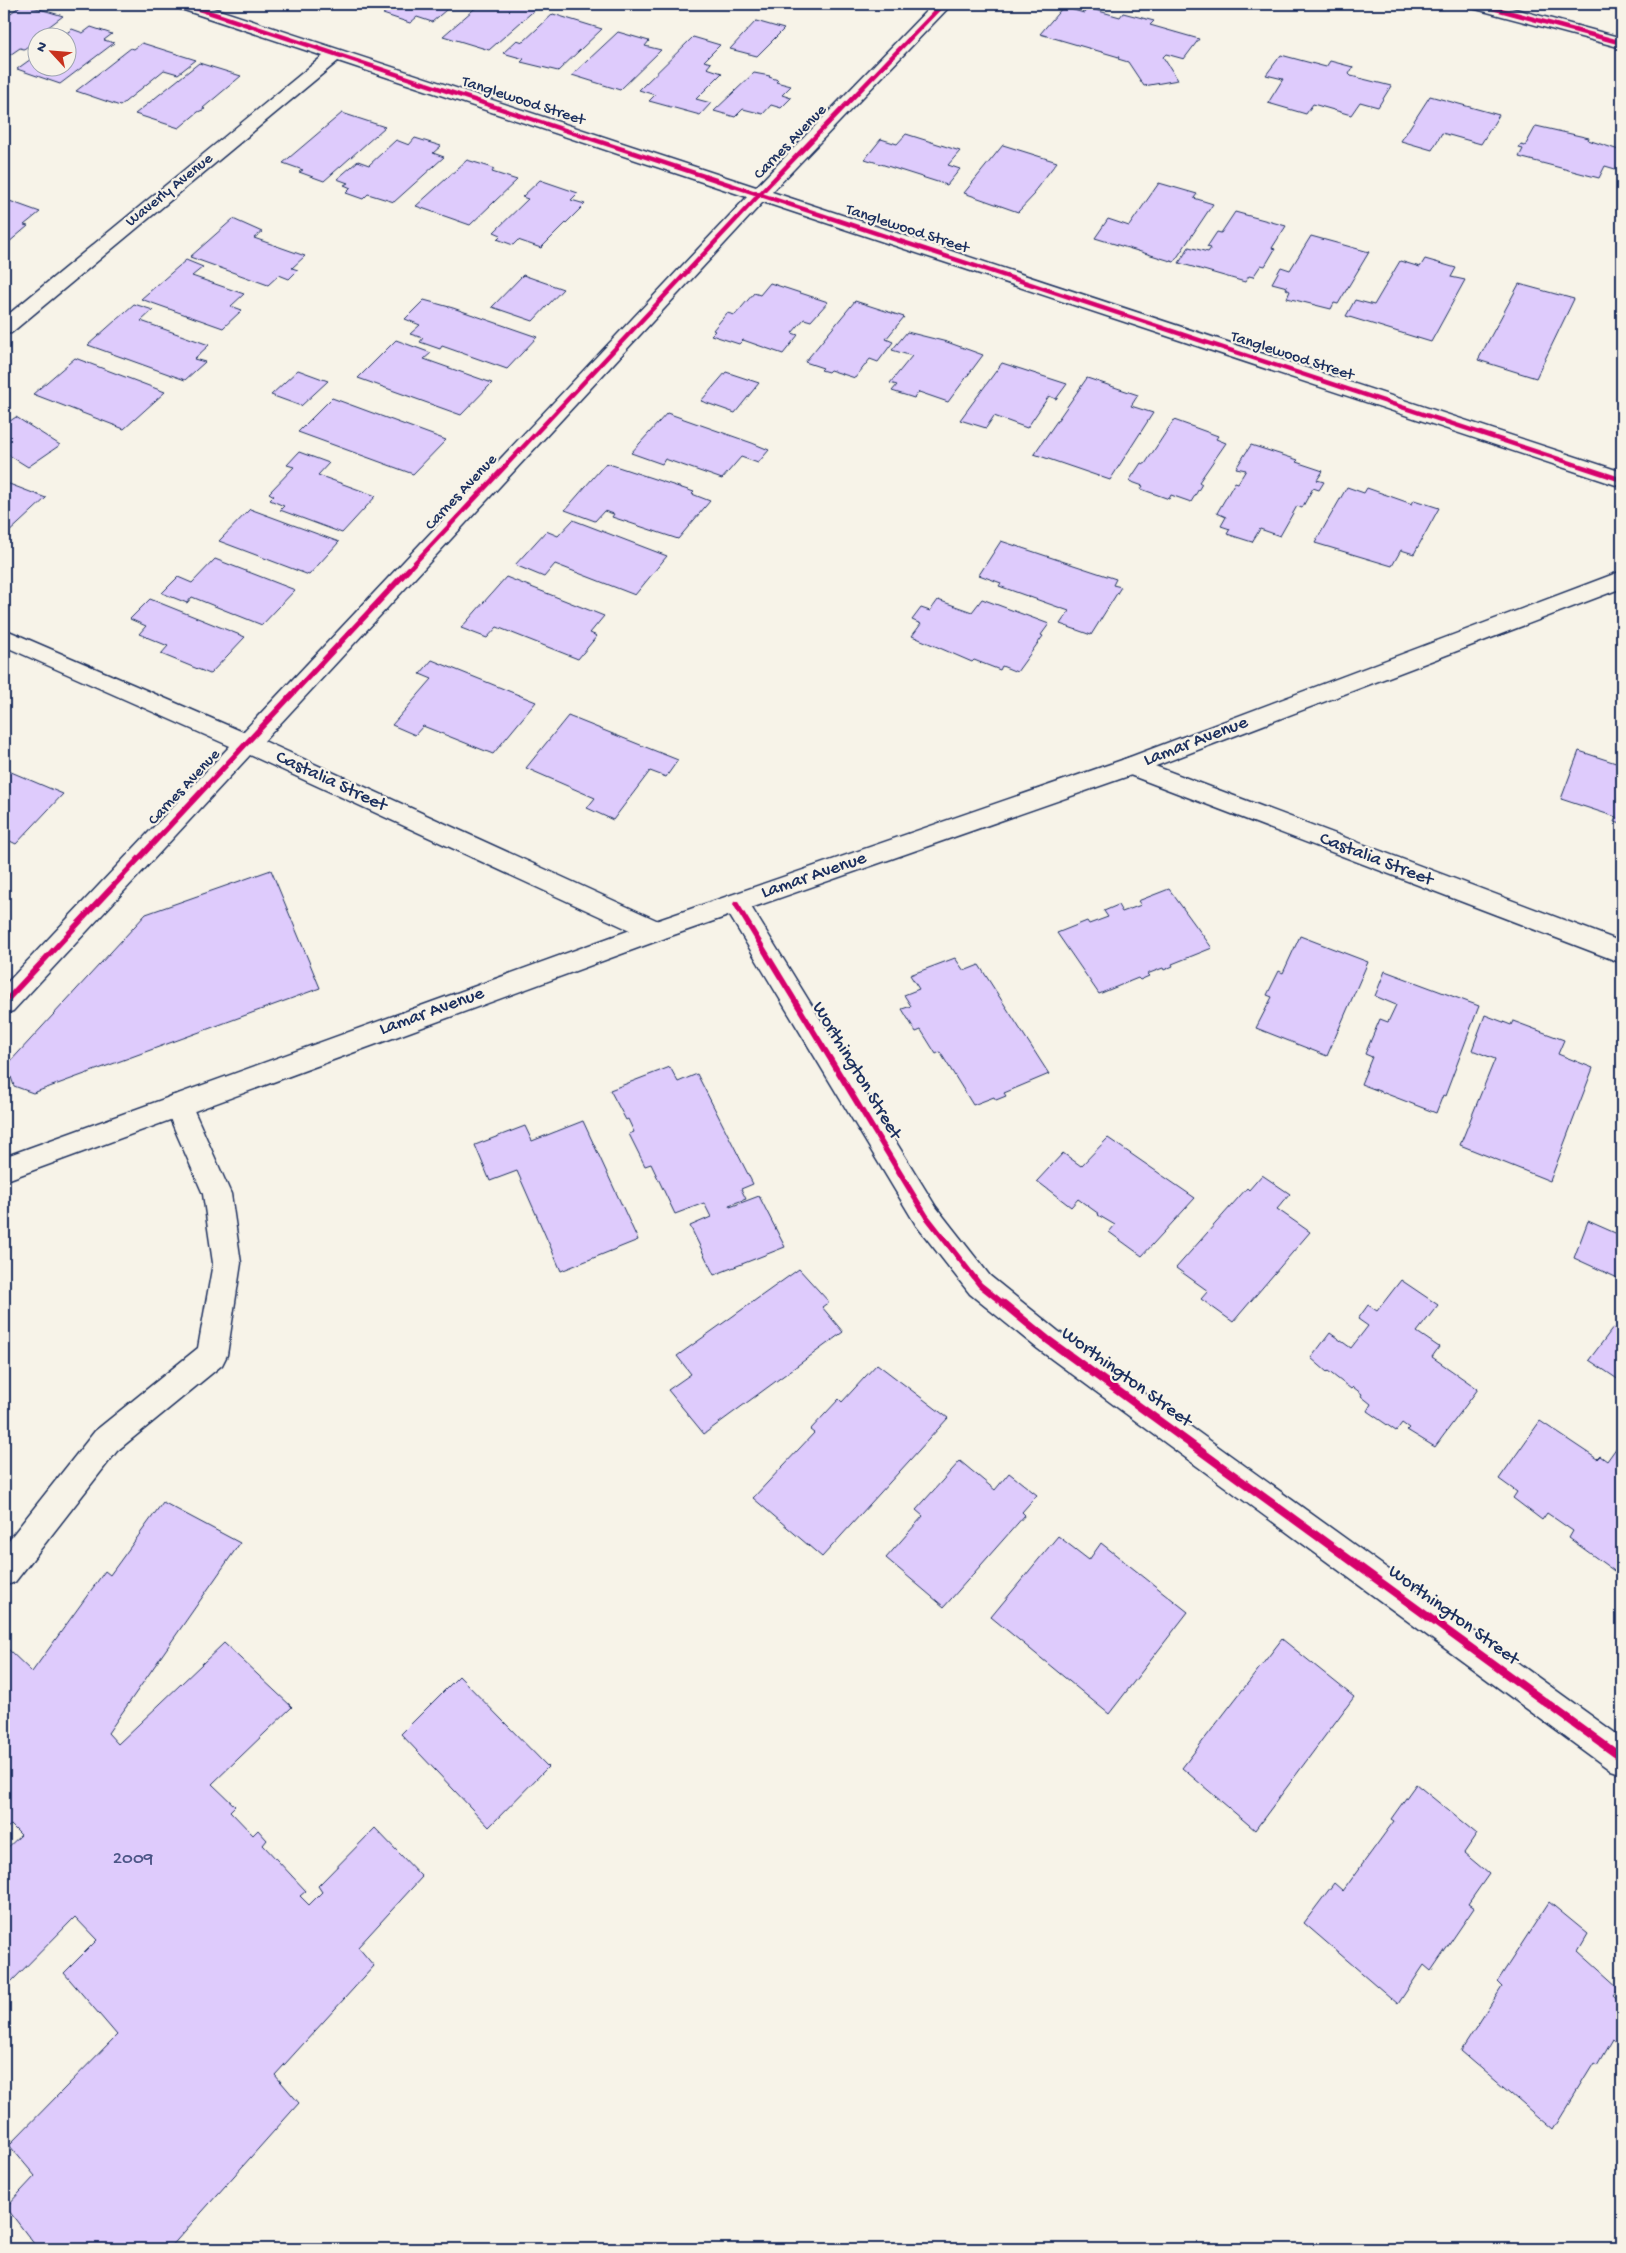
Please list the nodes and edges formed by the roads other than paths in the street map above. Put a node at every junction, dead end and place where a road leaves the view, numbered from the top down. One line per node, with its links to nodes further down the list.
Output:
1 (184, 4): 5 (street, Tanglewood Street)
2 (943, 4): 6 (street, Carnes Avenue)
3 (1478, 4): 4 (street)
4 (1622, 43)
5 (336, 54): 6 (street, Tanglewood Street); 7 (street, Waverly Avenue)
6 (759, 195): 8 (street, Tanglewood Street); 11 (street, Carnes Avenue)
7 (4, 328)
8 (1622, 480)
9 (1622, 579): 12 (street, Lamar Avenue)
10 (4, 637): 11 (street, Castalia Street)
11 (246, 743): 14 (street, Castalia Street); 16 (street, Carnes Avenue)
12 (1131, 766): 13 (street, Lamar Avenue); 15 (street, Castalia Street)
13 (736, 904): 14 (street, Lamar Avenue); 20 (street, Worthington Street)
14 (656, 931): 17 (street, Lamar Avenue)
15 (1622, 953)
16 (4, 1003)
17 (178, 1105): 18 (street, Lamar Avenue); 19 (street)
18 (4, 1169)
19 (4, 1571)
20 (1622, 1758)

